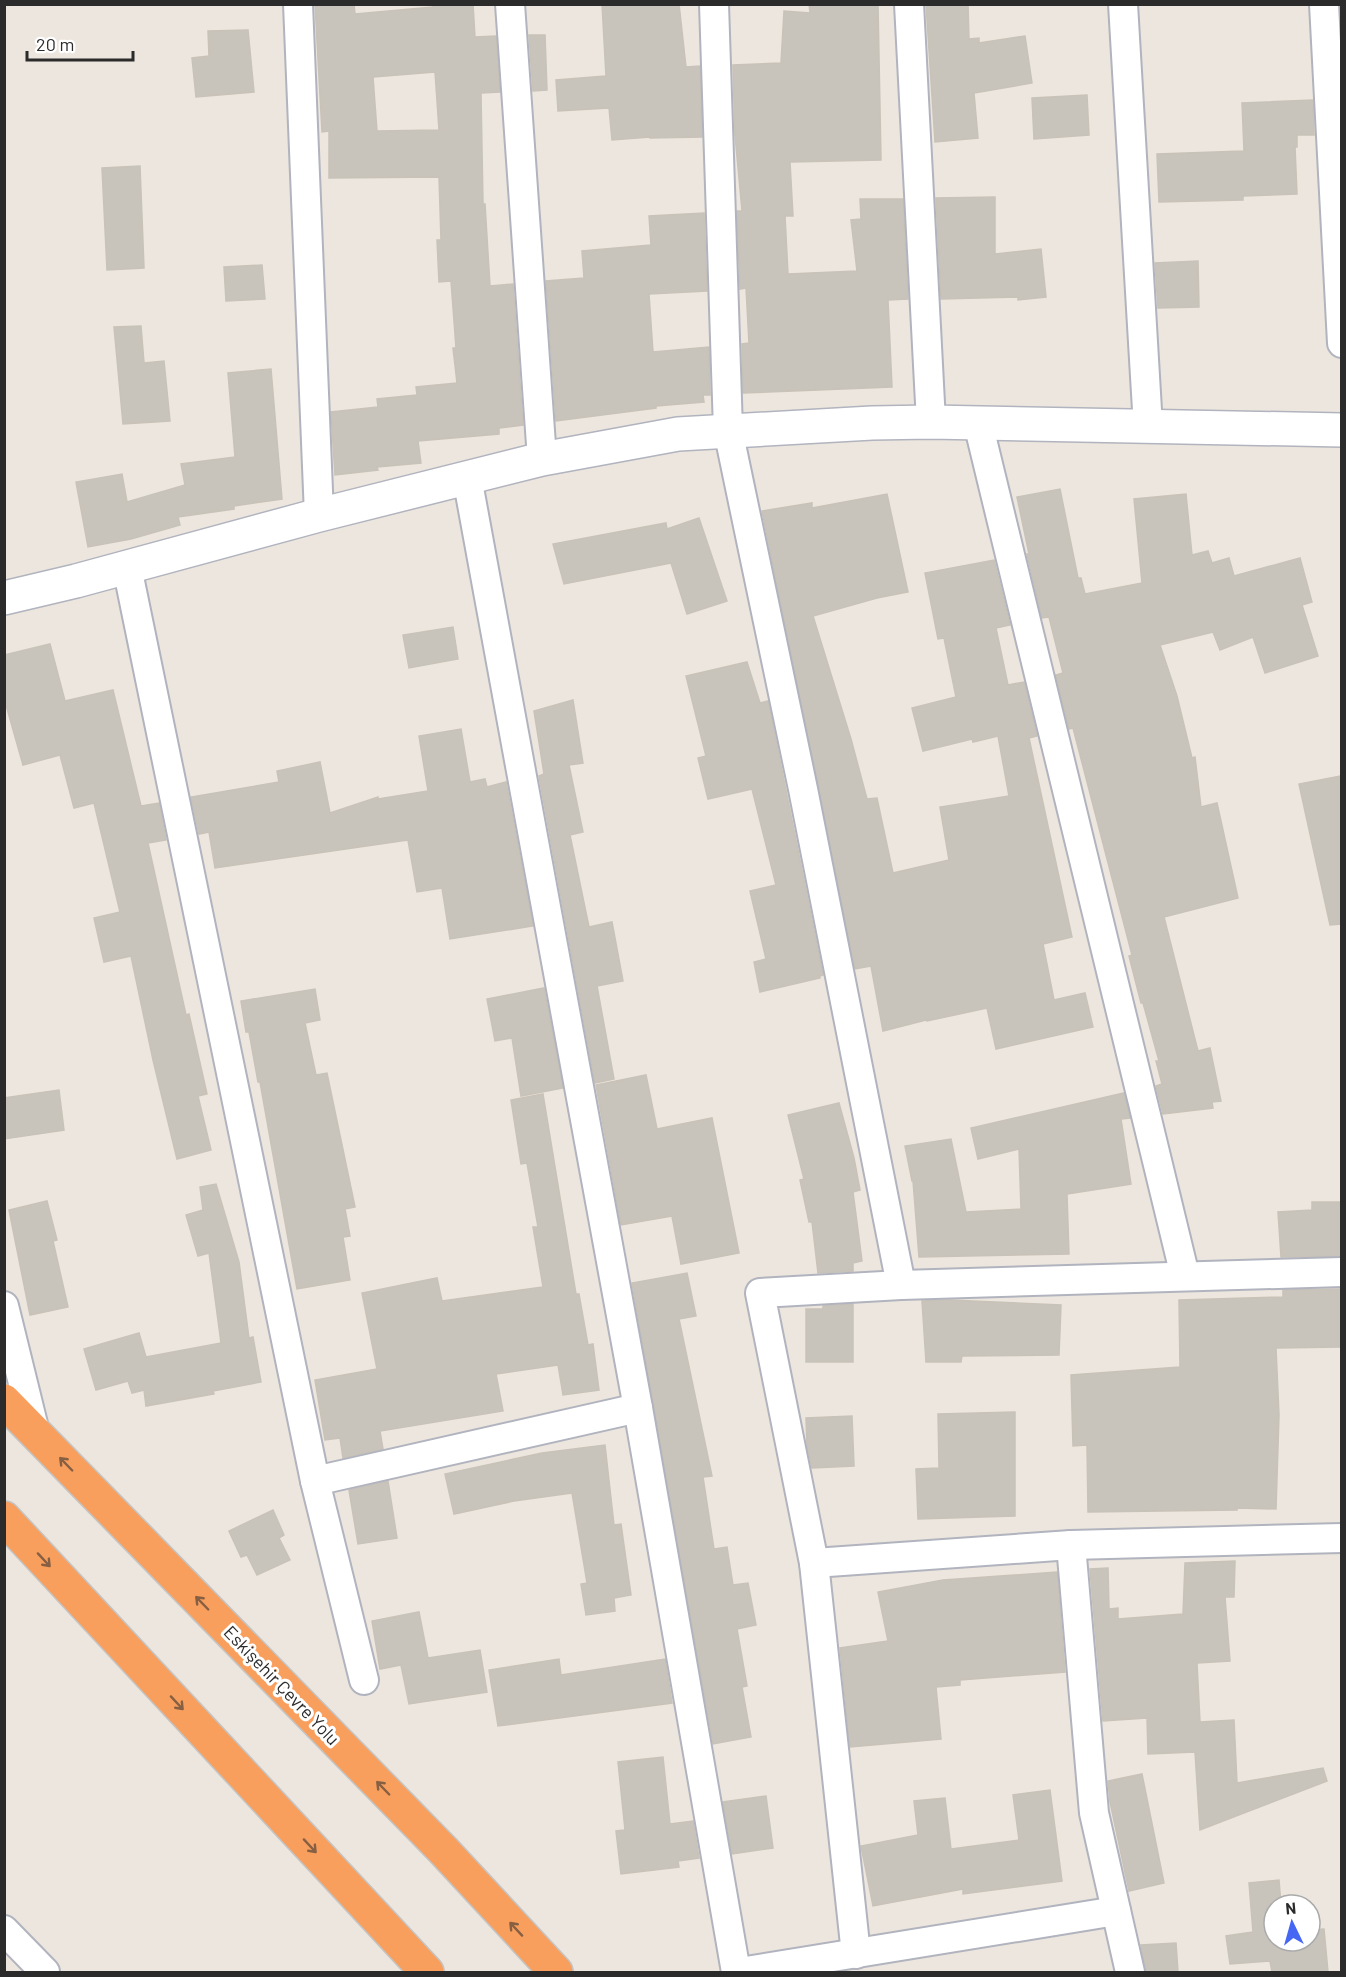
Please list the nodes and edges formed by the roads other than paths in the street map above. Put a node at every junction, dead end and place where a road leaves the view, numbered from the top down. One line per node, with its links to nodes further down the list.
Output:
1 (298, 4): 15 (street)
2 (510, 4): 13 (street)
3 (714, 4): 11 (street)
4 (909, 4): 8 (street)
5 (1123, 4): 10 (street)
6 (1324, 4): 7 (street)
7 (1341, 343)
8 (931, 422): 9 (street); 11 (street)
9 (978, 423): 10 (street); 19 (street)
10 (1148, 427): 12 (street)
11 (728, 430): 13 (street); 20 (street)
12 (1341, 430)
13 (542, 459): 14 (street)
14 (468, 477): 15 (street); 23 (street)
15 (319, 514): 16 (street)
16 (126, 567): 17 (street); 25 (street)
17 (4, 598)
18 (1341, 1272): 19 (street)
19 (1185, 1276): 20 (street)
20 (901, 1285): 29 (street)
21 (4, 1306): 24 (street)
22 (4, 1401): 24 (highway, Eskişehir Çevre Yolu)
23 (638, 1408): 25 (street); 37 (street)
24 (35, 1432): 36 (highway, Eskişehir Çevre Yolu, one-way to 24)
25 (315, 1481): 30 (street)
26 (4, 1518): 35 (highway, one-way to 35)
27 (1341, 1538): 28 (street)
28 (1071, 1545): 29 (street); 31 (street)
29 (814, 1563): 33 (street)
30 (363, 1680)
31 (1116, 1911): 33 (street); 38 (street)
32 (4, 1930): 34 (street)
33 (856, 1954): 37 (street)
34 (45, 1972)
35 (427, 1972)
36 (556, 1972)
37 (738, 1972)
38 (1130, 1972)

